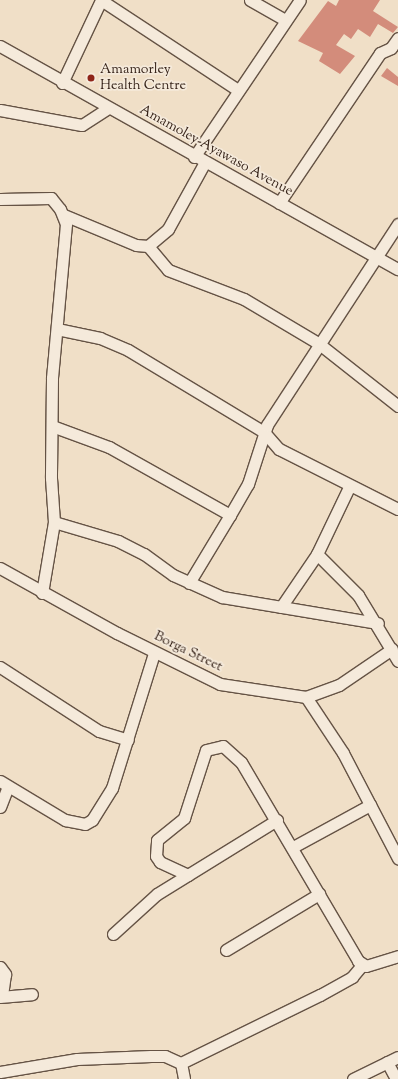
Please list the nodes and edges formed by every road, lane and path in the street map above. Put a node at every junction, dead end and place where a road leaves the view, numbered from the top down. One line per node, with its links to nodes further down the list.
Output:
1 (101, 0): 7 (street); 8 (street)
2 (250, 0): 4 (street)
3 (300, 0): 4 (street)
4 (285, 20): 8 (street)
5 (398, 38): 14 (street)
6 (0, 46): 7 (street, Amamoley-Ayawaso Avenue)
7 (62, 83): 9 (street, Amamoley-Ayawaso Avenue)
8 (238, 90): 11 (street)
9 (108, 108): 10 (street); 11 (street, Amamoley-Ayawaso Avenue)
10 (0, 110)
11 (194, 157): 12 (street, Amamoley-Ayawaso Avenue)
12 (205, 162): 14 (street, Amamoley-Ayawaso Avenue); 17 (street)
13 (0, 199): 15 (street)
14 (279, 203): 18 (street, Amamoley-Ayawaso Avenue)
15 (64, 215): 17 (street); 20 (street)
16 (398, 224): 18 (street)
17 (148, 246): 21 (street)
18 (378, 257): 19 (street, Amamoley-Ayawaso Avenue); 21 (street)
19 (398, 270)
20 (57, 329): 23 (street); 24 (street)
21 (318, 343): 22 (street); 24 (street)
22 (398, 406)
23 (52, 426): 27 (street); 28 (street)
24 (264, 432): 25 (street); 27 (street)
25 (350, 485): 26 (street); 29 (street)
26 (398, 509)
27 (230, 515): 31 (street)
28 (54, 522): 31 (street); 32 (street)
29 (317, 554): 33 (street); 34 (street)
30 (0, 568): 32 (street, Borga Street)
31 (189, 583): 33 (street)
32 (42, 593): 36 (street, Borga Street)
33 (281, 607): 34 (street)
34 (378, 623): 35 (street)
35 (392, 649): 37 (street); 39 (street, Borga Street)
36 (154, 653): 39 (street, Borga Street); 40 (street)
37 (398, 661)
38 (0, 667): 40 (street)
39 (306, 697): 42 (street)
40 (128, 740): 41 (street)
41 (4, 784): 43 (street)
42 (370, 805): 45 (street); 46 (street)
43 (0, 807)
44 (277, 820): 45 (street); 47 (street); 47 (street)
45 (294, 847): 48 (street)
46 (398, 858)
47 (188, 875): 49 (street)
48 (319, 894): 50 (street); 52 (street)
49 (113, 934)
50 (226, 950)
51 (396, 961): 52 (street)
52 (362, 964): 58 (street)
53 (0, 967): 55 (street)
54 (32, 994): 55 (street)
55 (1, 997)
56 (398, 1057): 57 (street)
57 (387, 1062): 61 (street); 62 (street)
58 (181, 1063): 59 (street); 60 (street)
59 (0, 1072)
60 (184, 1079)
61 (353, 1079)
62 (396, 1079)

